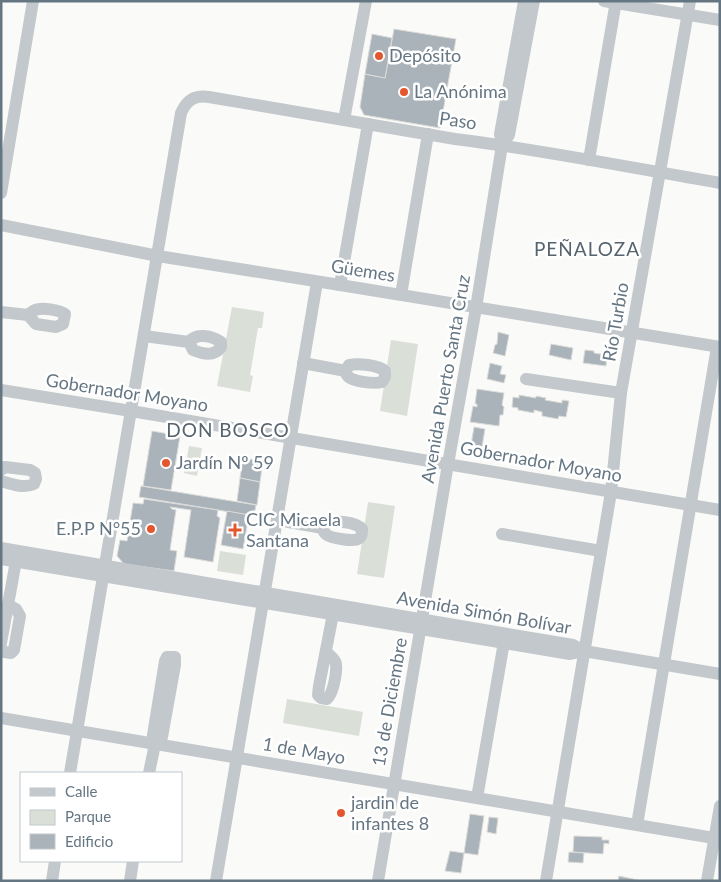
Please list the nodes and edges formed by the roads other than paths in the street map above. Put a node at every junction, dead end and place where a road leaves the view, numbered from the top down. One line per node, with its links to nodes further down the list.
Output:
1 (33, 1): 9 (street)
2 (366, 1): 10 (street)
3 (524, 1): 13 (street, Avenida Puerto Santa Cruz)
4 (534, 1): 13 (street, Avenida Puerto Santa Cruz)
5 (690, 1): 7 (street, Río Turbio)
6 (612, 2): 7 (street); 14 (street)
7 (687, 15): 8 (street); 15 (street, Río Turbio)
8 (720, 20)
9 (8, 113): 17 (street)
10 (344, 120): 11 (street, Paso); 19 (street, Paso)
11 (368, 124): 12 (street, Paso); 21 (street)
12 (428, 134): 13 (street, Paso); 22 (street)
13 (502, 146): 14 (street, Paso); 23 (street, Avenida Puerto Santa Cruz)
14 (588, 160): 15 (street, Paso)
15 (660, 173): 16 (street, Paso); 26 (street, Río Turbio)
16 (720, 183)
17 (1, 193)
18 (1, 225): 19 (street, Güemes)
19 (158, 256): 20 (street, Güemes); 27 (street)
20 (317, 282): 21 (street, Güemes); 30 (street)
21 (340, 284): 22 (street, Güemes)
22 (401, 295): 23 (street, Güemes)
23 (476, 308): 26 (street, Güemes); 37 (street, Avenida Puerto Santa Cruz)
24 (1, 312): 25 (street)
25 (28, 315)
26 (632, 333): 29 (street, Güemes); 34 (street, Río Turbio)
27 (144, 336): 28 (street); 35 (street)
28 (188, 342)
29 (718, 347): 41 (street)
30 (303, 363): 31 (street); 36 (street)
31 (346, 371)
32 (526, 379): 34 (street)
33 (1, 390): 35 (street, Gobernador Moyano)
34 (622, 393): 40 (street, Río Turbio)
35 (131, 411): 36 (street, Gobernador Moyano); 50 (street)
36 (290, 438): 37 (street, Gobernador Moyano); 43 (street)
37 (448, 464): 40 (street, Gobernador Moyano); 54 (street, Avenida Puerto Santa Cruz)
38 (1, 470): 39 (street)
39 (1, 481)
40 (611, 492): 41 (street, Gobernador Moyano); 47 (street, Río Turbio)
41 (690, 505): 42 (street, Gobernador Moyano); 60 (street)
42 (720, 510)
43 (276, 520): 44 (street); 51 (street)
44 (324, 528)
45 (502, 534): 47 (street)
46 (1, 548): 50 (street, Avenida Simón Bolívar)
47 (601, 550): 58 (street, Río Turbio)
48 (1, 559): 49 (street, Avenida Simón Bolívar)
49 (16, 561): 50 (street, Avenida Simón Bolívar); 52 (street)
50 (104, 571): 51 (street, Avenida Simón Bolívar); 63 (street)
51 (263, 597): 53 (street, Avenida Simón Bolívar); 54 (street, Avenida Simón Bolívar); 65 (street)
52 (8, 605): 56 (street); 57 (street)
53 (333, 614): 54 (street, Avenida Simón Bolívar); 59 (street)
54 (422, 624): 55 (street, Avenida Simón Bolívar); 58 (street, Avenida Simón Bolívar); 68 (street, 13 de Diciembre)
55 (504, 642): 58 (street, Avenida Simón Bolívar); 69 (street)
56 (1, 643)
57 (1, 648)
58 (584, 651): 60 (street); 71 (street, Río Turbio)
59 (326, 652)
60 (663, 664): 61 (street); 72 (street)
61 (720, 674)
62 (1, 718): 63 (street, 1 de Mayo)
63 (78, 731): 64 (street, 1 de Mayo); 66 (street)
64 (155, 744): 64 (street); 65 (street, 1 de Mayo); 67 (street)
65 (236, 758): 68 (street, 1 de Mayo); 78 (street)
66 (70, 772)
67 (149, 772)
68 (394, 784): 69 (street, 1 de Mayo); 79 (street, 13 de Diciembre)
69 (477, 798): 71 (street, 1 de Mayo)
70 (720, 806): 73 (street)
71 (557, 812): 72 (street, 1 de Mayo); 80 (street, Río Turbio)
72 (637, 825): 73 (street, 1 de Mayo)
73 (717, 838): 81 (street)
74 (55, 862): 76 (street)
75 (133, 862): 77 (street)
76 (52, 881)
77 (130, 881)
78 (216, 881)
79 (378, 881)
80 (546, 881)
81 (707, 881)

